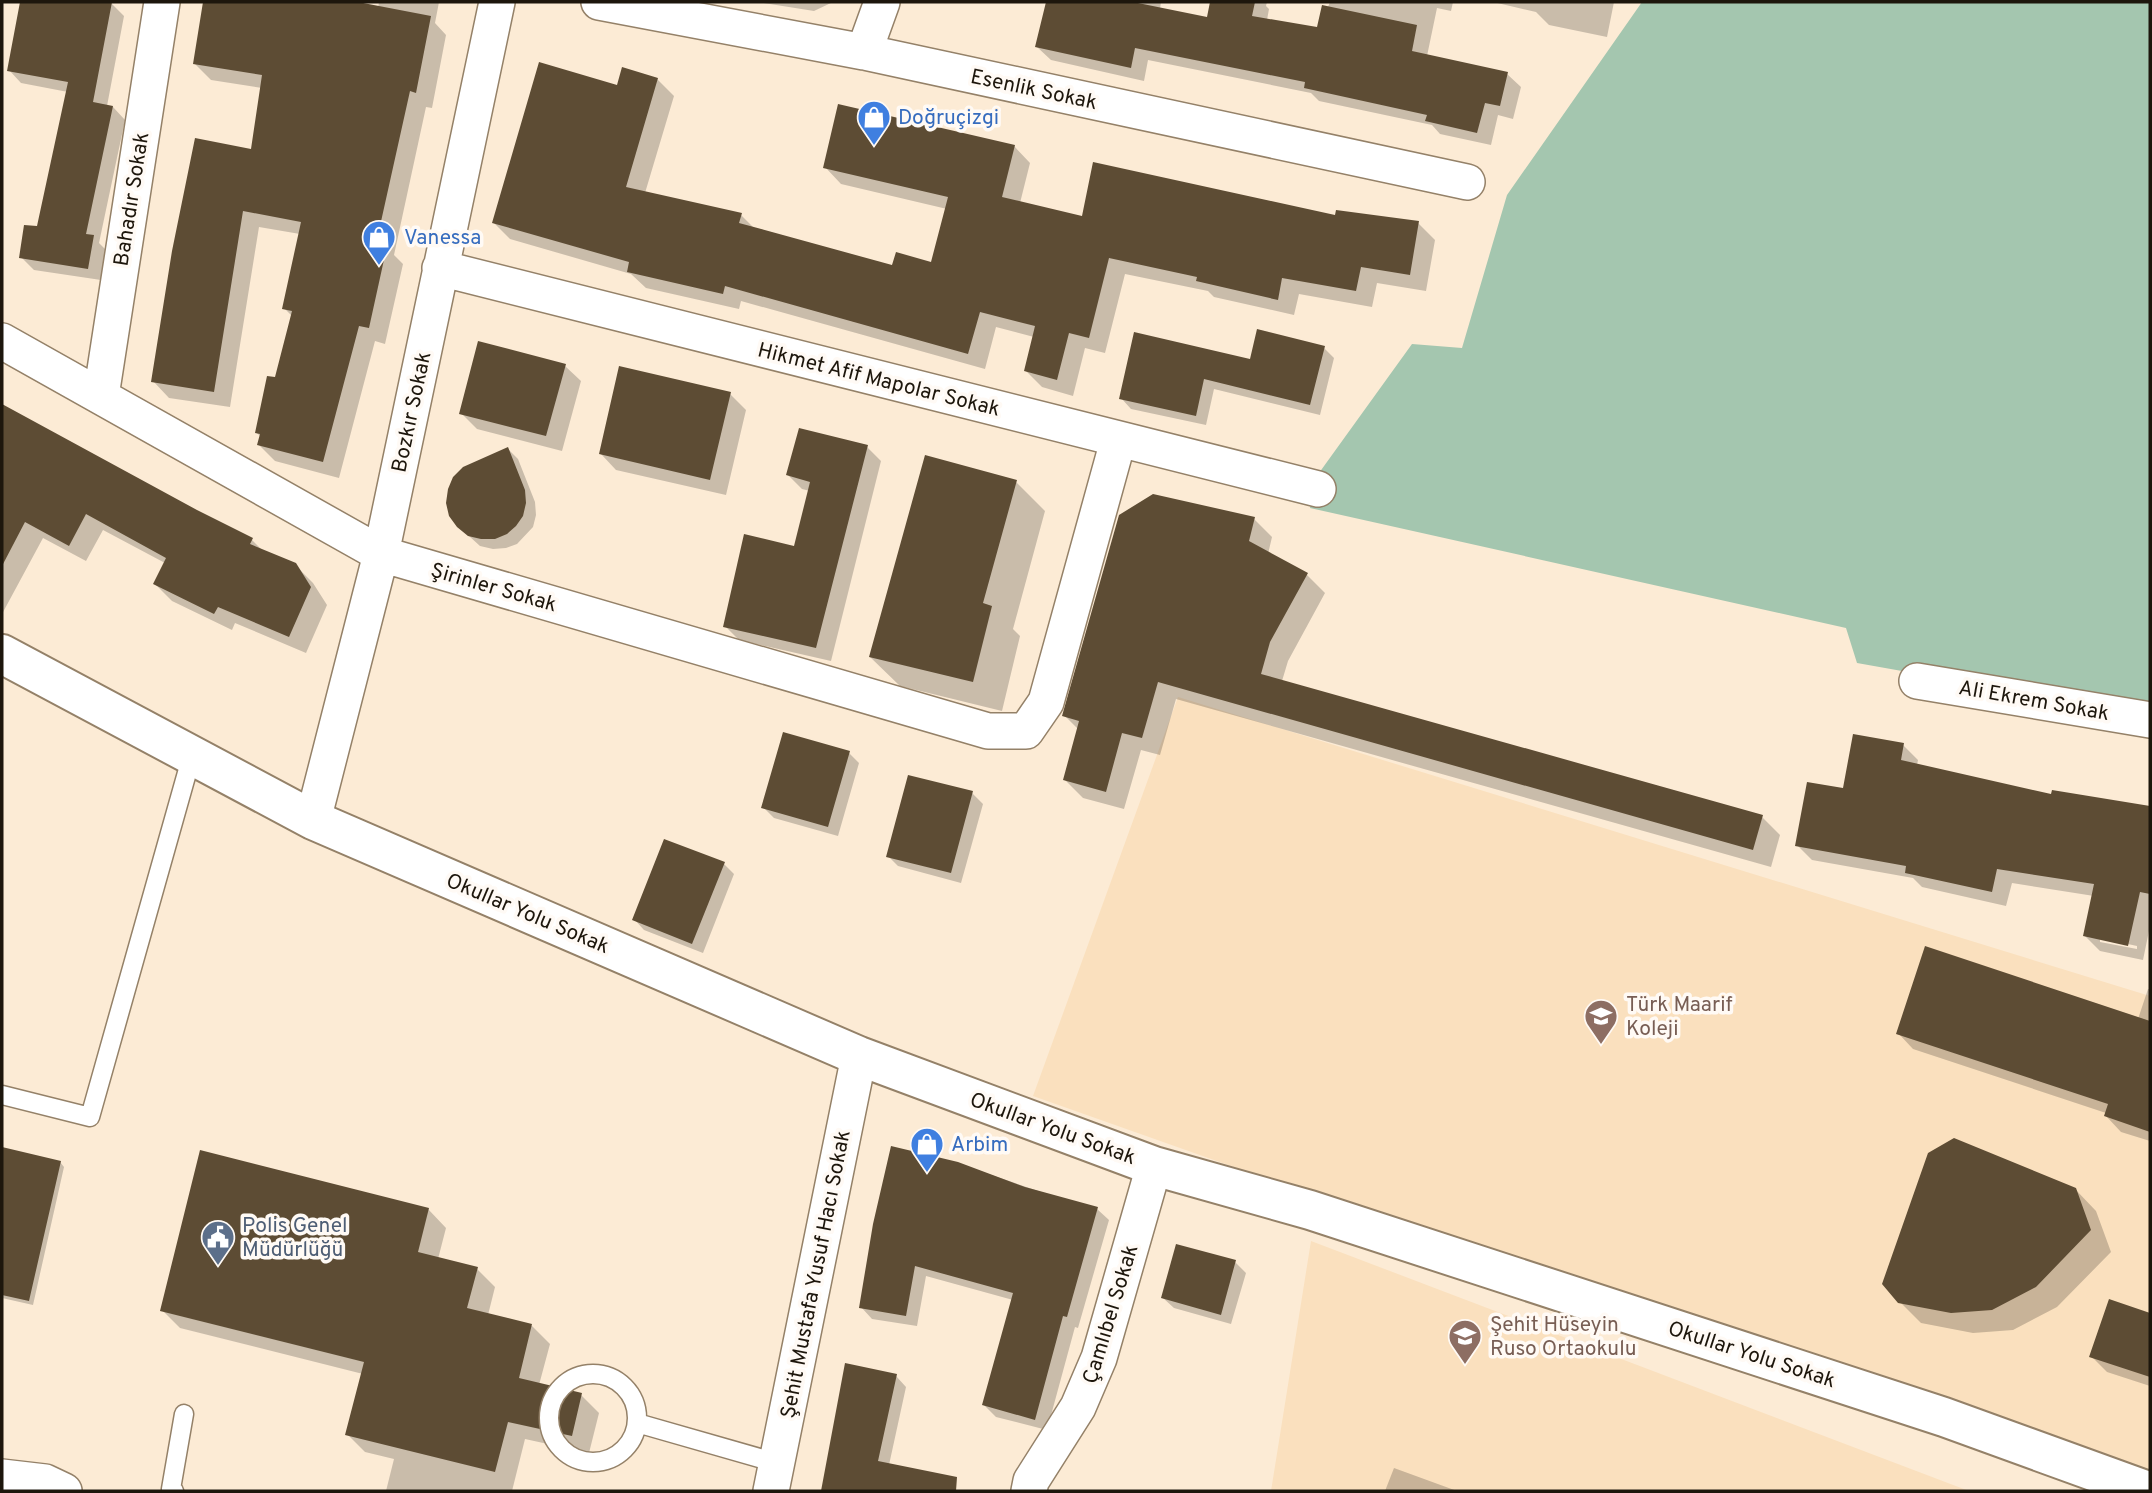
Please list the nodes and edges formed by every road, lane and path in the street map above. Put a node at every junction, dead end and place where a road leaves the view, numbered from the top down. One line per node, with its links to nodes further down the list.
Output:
1 (162, 2): 9 (street, Bahadır Sokak)
2 (497, 2): 7 (street, Bozkır Sokak)
3 (599, 2): 5 (street, Esenlik Sokak)
4 (882, 2): 5 (street)
5 (864, 52): 6 (street, Esenlik Sokak)
6 (1467, 183)
7 (440, 268): 10 (street, Hikmet Afif Mapolar Sokak); 12 (street, Bozkır Sokak)
8 (2, 341): 9 (street, Şirinler Sokak)
9 (101, 396): 12 (street, Şirinler Sokak)
10 (1118, 441): 11 (street, Hikmet Afif Mapolar Sokak); 12 (street, Şirinler Sokak)
11 (1318, 488)
12 (382, 554): 17 (street, Bozkır Sokak)
13 (2, 654): 16 (street, Okullar Yolu Sokak)
14 (1917, 681): 15 (street, Ali Ekrem Sokak)
15 (2150, 720)
16 (192, 755): 17 (street, Okullar Yolu Sokak); 19 (lane)
17 (313, 820): 18 (street, Okullar Yolu Sokak)
18 (859, 1056): 20 (street, Okullar Yolu Sokak); 24 (street, Şehit Mustafa Yusuf Hacı Sokak)
19 (2, 1095)
20 (1154, 1166): 27 (street, Çamlıbel Sokak); 28 (street, Okullar Yolu Sokak)
21 (184, 1413): 26 (lane)
22 (637, 1423): 22 (lane); 24 (lane)
23 (2, 1476): 25 (street)
24 (774, 1477)
25 (64, 1491)
26 (174, 1491)
27 (1029, 1491)
28 (2148, 1491)

